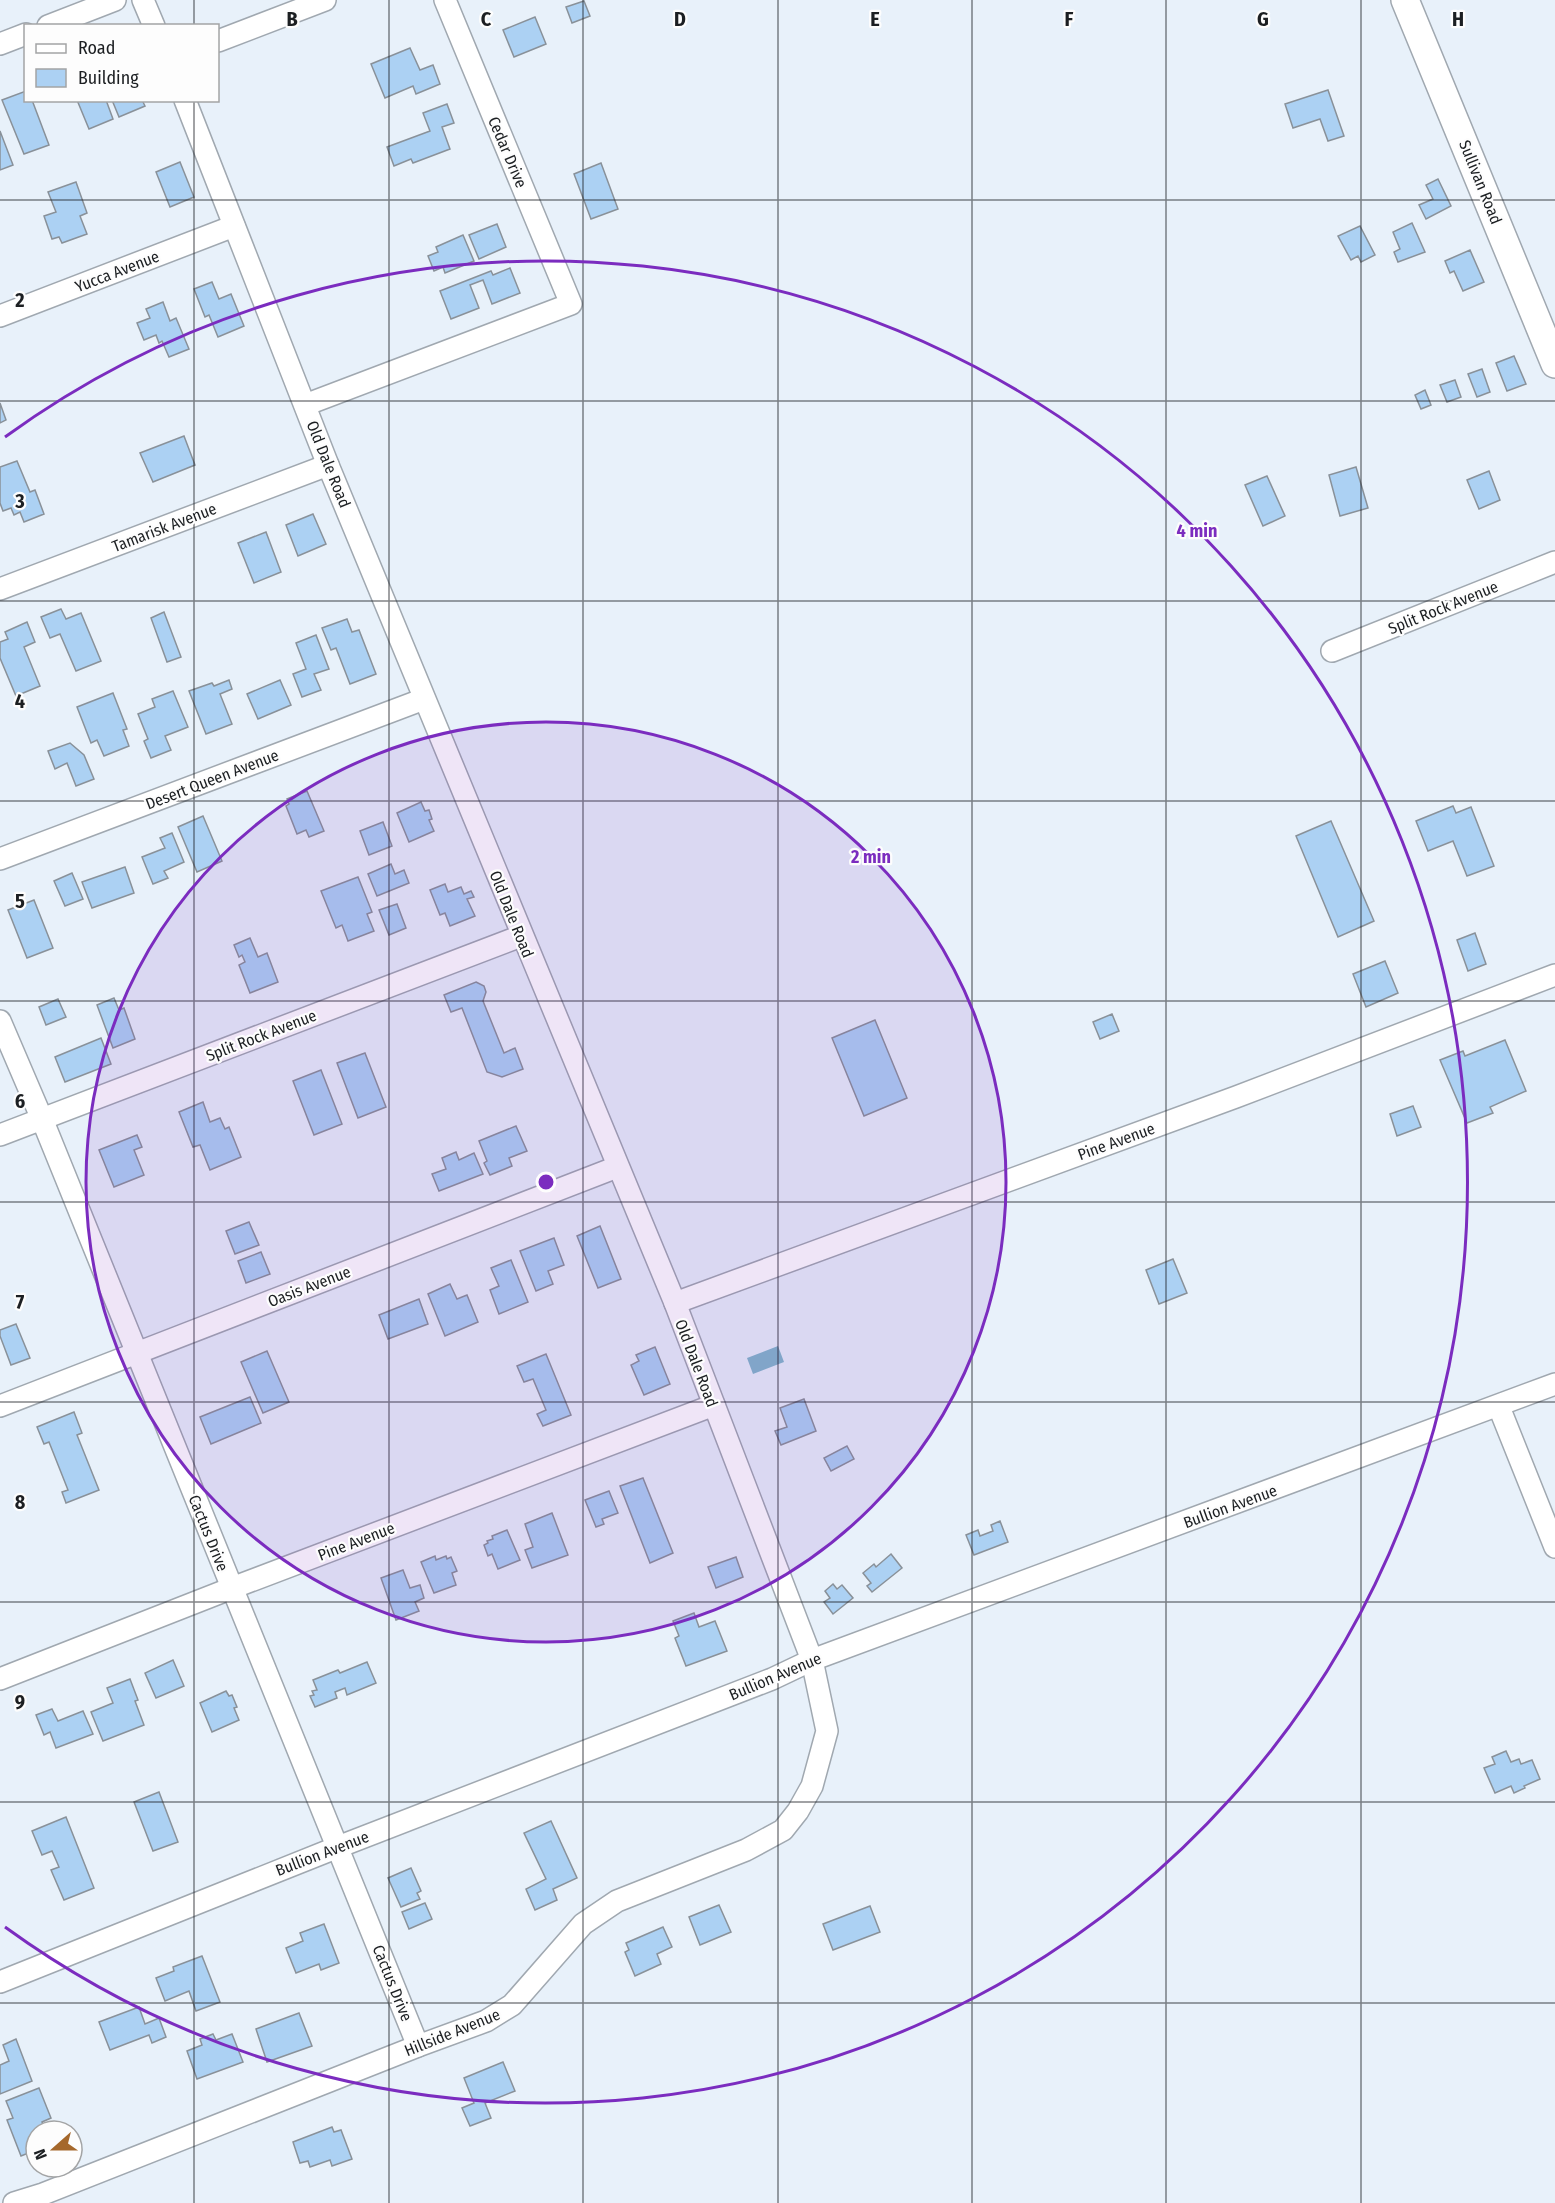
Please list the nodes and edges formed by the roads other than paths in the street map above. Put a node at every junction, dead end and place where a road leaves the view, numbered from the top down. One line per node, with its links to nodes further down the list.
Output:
1 (115, 0): 6 (street)
2 (143, 0): 7 (street)
3 (325, 0): 9 (street)
4 (445, 0): 15 (street, Cedar Drive)
5 (1405, 0): 14 (street, Sullivan Road)
6 (53, 24)
7 (153, 24)
8 (24, 35): 10 (street)
9 (219, 41)
10 (0, 44)
11 (186, 102): 12 (street, Old Dale Road)
12 (234, 226): 13 (street, Yucca Avenue); 15 (street, Old Dale Road)
13 (0, 316)
14 (1555, 364)
15 (305, 405): 16 (street, Old Dale Road)
16 (328, 465): 18 (street, Tamarisk Avenue); 20 (street, Old Dale Road)
17 (1555, 562): 19 (street, Split Rock Avenue)
18 (0, 589)
19 (1332, 651)
20 (424, 699): 21 (street, Desert Queen Avenue); 22 (street, Old Dale Road)
21 (0, 860)
22 (521, 936): 25 (street, Split Rock Avenue); 27 (street, Old Dale Road)
23 (1555, 975): 28 (street, Pine Avenue)
24 (0, 1021): 25 (street, Cactus Drive)
25 (42, 1119): 26 (street, Split Rock Avenue); 29 (street, Cactus Drive)
26 (0, 1135)
27 (617, 1167): 28 (street, Old Dale Road); 29 (street, Oasis Avenue)
28 (675, 1304): 31 (street, Old Dale Road)
29 (136, 1353): 32 (street, Oasis Avenue); 35 (street, Cactus Drive)
30 (1555, 1384): 33 (street, Bullion Avenue)
31 (714, 1405): 35 (street, Pine Avenue); 36 (street, Old Dale Road)
32 (0, 1406)
33 (1499, 1407): 34 (street); 36 (street, Bullion Avenue)
34 (1555, 1547)
35 (232, 1588): 37 (street, Pine Avenue); 39 (street, Cactus Drive)
36 (812, 1660): 38 (street, Old Dale Road); 39 (street, Bullion Avenue)
37 (0, 1679)
38 (827, 1731): 41 (street, Hillside Avenue)
39 (338, 1847): 40 (street, Bullion Avenue); 41 (street, Cactus Drive)
40 (0, 1982)
41 (418, 2046): 44 (street, Hillside Avenue)
42 (0, 2201): 43 (street)
43 (7, 2203)
44 (14, 2203)

